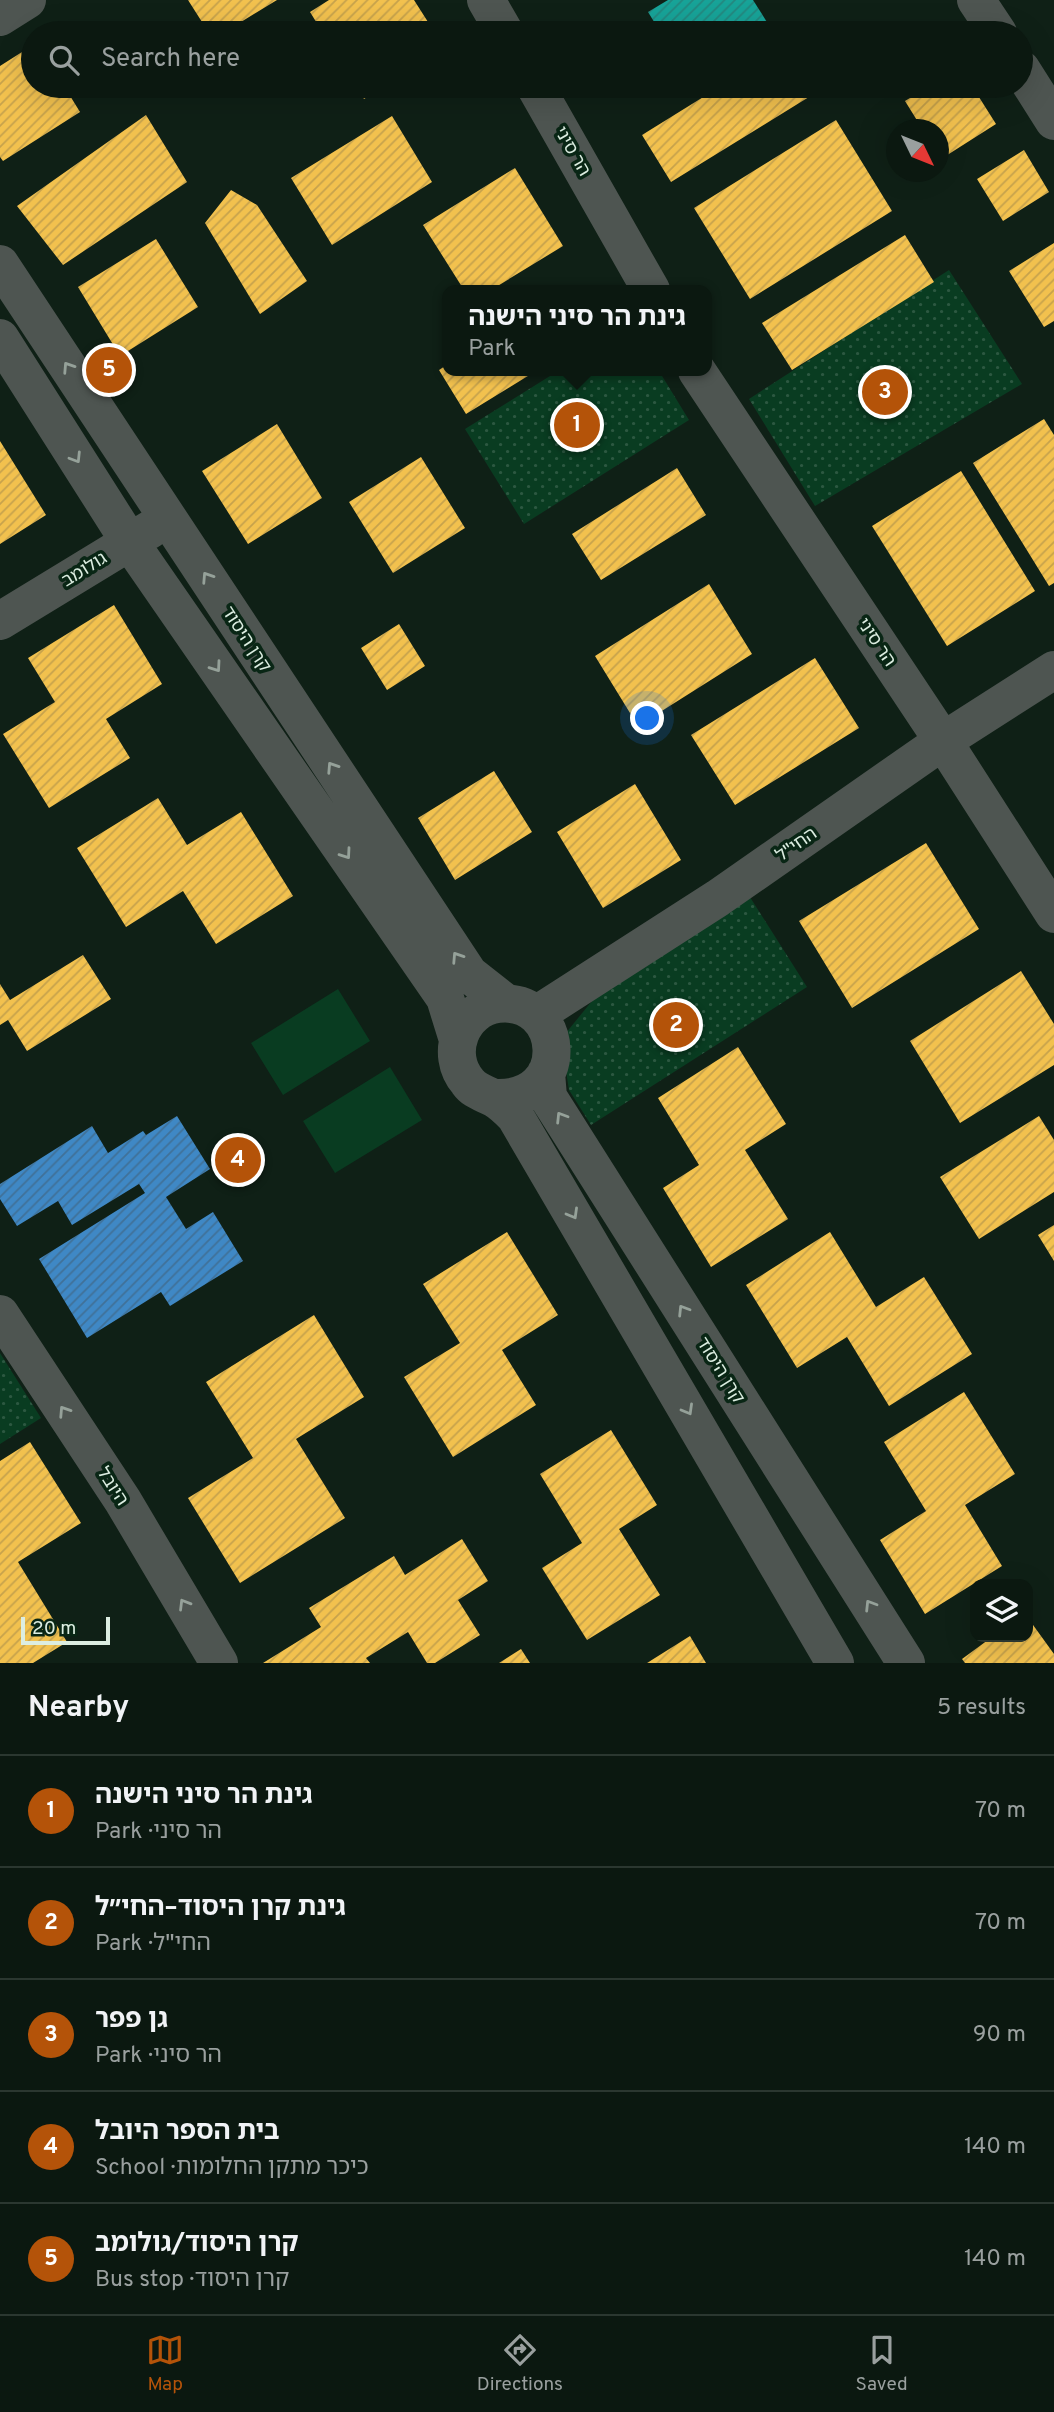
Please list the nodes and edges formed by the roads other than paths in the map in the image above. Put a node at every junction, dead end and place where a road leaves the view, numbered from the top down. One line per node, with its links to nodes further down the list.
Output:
1 (27, 0): 4 (street)
2 (486, 0): 5 (street)
3 (976, 0): 6 (street)
4 (0, 17)
5 (498, 21)
6 (990, 21)
7 (1033, 88): 9 (street)
8 (542, 98): 11 (street, הר סיני)
9 (1054, 121)
10 (0, 264): 14 (street, קרן היסוד, one-way to 10)
11 (649, 285)
12 (0, 338): 15 (street, one-way to 15)
13 (700, 376): 18 (street, הר סיני)
14 (169, 519): 15 (street, גולומב); 20 (street, קרן היסוד, one-way to 14)
15 (129, 541): 16 (street, גולומב); 21 (street, one-way to 21)
16 (0, 621)
17 (1054, 670): 18 (street, החי"ל)
18 (943, 741): 19 (street, הר סיני); 20 (street, החי"ל)
19 (1054, 914)
20 (521, 1009): 21 (street); 22 (street)
21 (458, 1040): 23 (street)
22 (546, 1073): 23 (street); 27 (street, קרן היסוד, one-way to 22)
23 (494, 1098): 26 (street, one-way to 26)
24 (0, 1314): 25 (street, היובל, one-way to 24)
25 (219, 1663)
26 (835, 1663)
27 (906, 1663)

